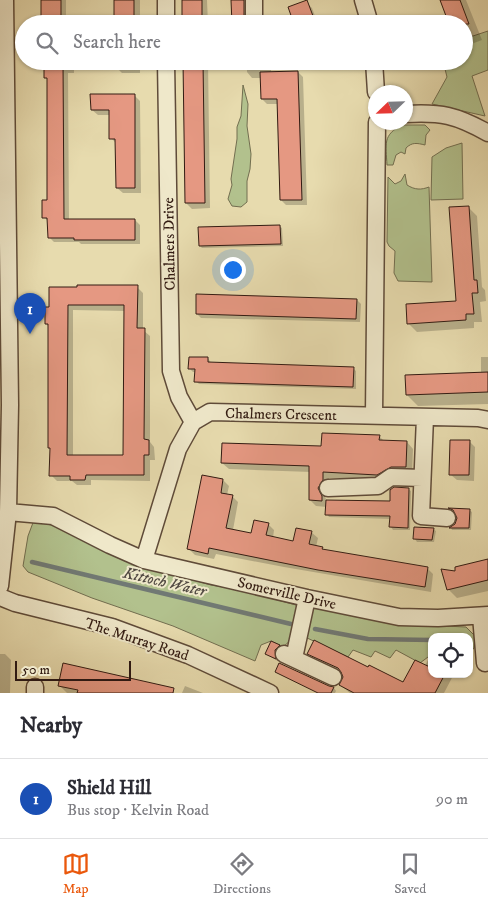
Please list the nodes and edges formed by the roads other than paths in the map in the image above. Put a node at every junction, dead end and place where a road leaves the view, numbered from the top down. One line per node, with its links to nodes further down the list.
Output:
1 (5, 0): 14 (street)
2 (166, 0): 5 (street)
3 (254, 0): 6 (street)
4 (363, 0): 7 (street)
5 (166, 15)
6 (254, 15)
7 (367, 15)
8 (166, 70): 18 (street, Chalmers Drive)
9 (375, 70): 10 (street)
10 (376, 85)
11 (413, 114): 13 (street)
12 (377, 130): 15 (street)
13 (488, 133)
14 (4, 281): 21 (street)
15 (374, 415): 16 (street, Chalmers Crescent); 18 (street, Chalmers Crescent)
16 (425, 417): 17 (street, Chalmers Crescent); 19 (street)
17 (488, 420)
18 (193, 422): 23 (street)
19 (422, 478): 20 (street); 22 (street)
20 (328, 488)
21 (8, 512): 23 (street, Somerville Drive); 24 (street)
22 (447, 518)
23 (144, 560): 26 (street, Somerville Drive)
24 (0, 586)
25 (0, 597): 30 (street, The Murray Road)
26 (306, 598): 27 (street, Somerville Drive); 29 (street)
27 (484, 616): 28 (street)
28 (481, 663)
29 (333, 677)
30 (270, 693)

